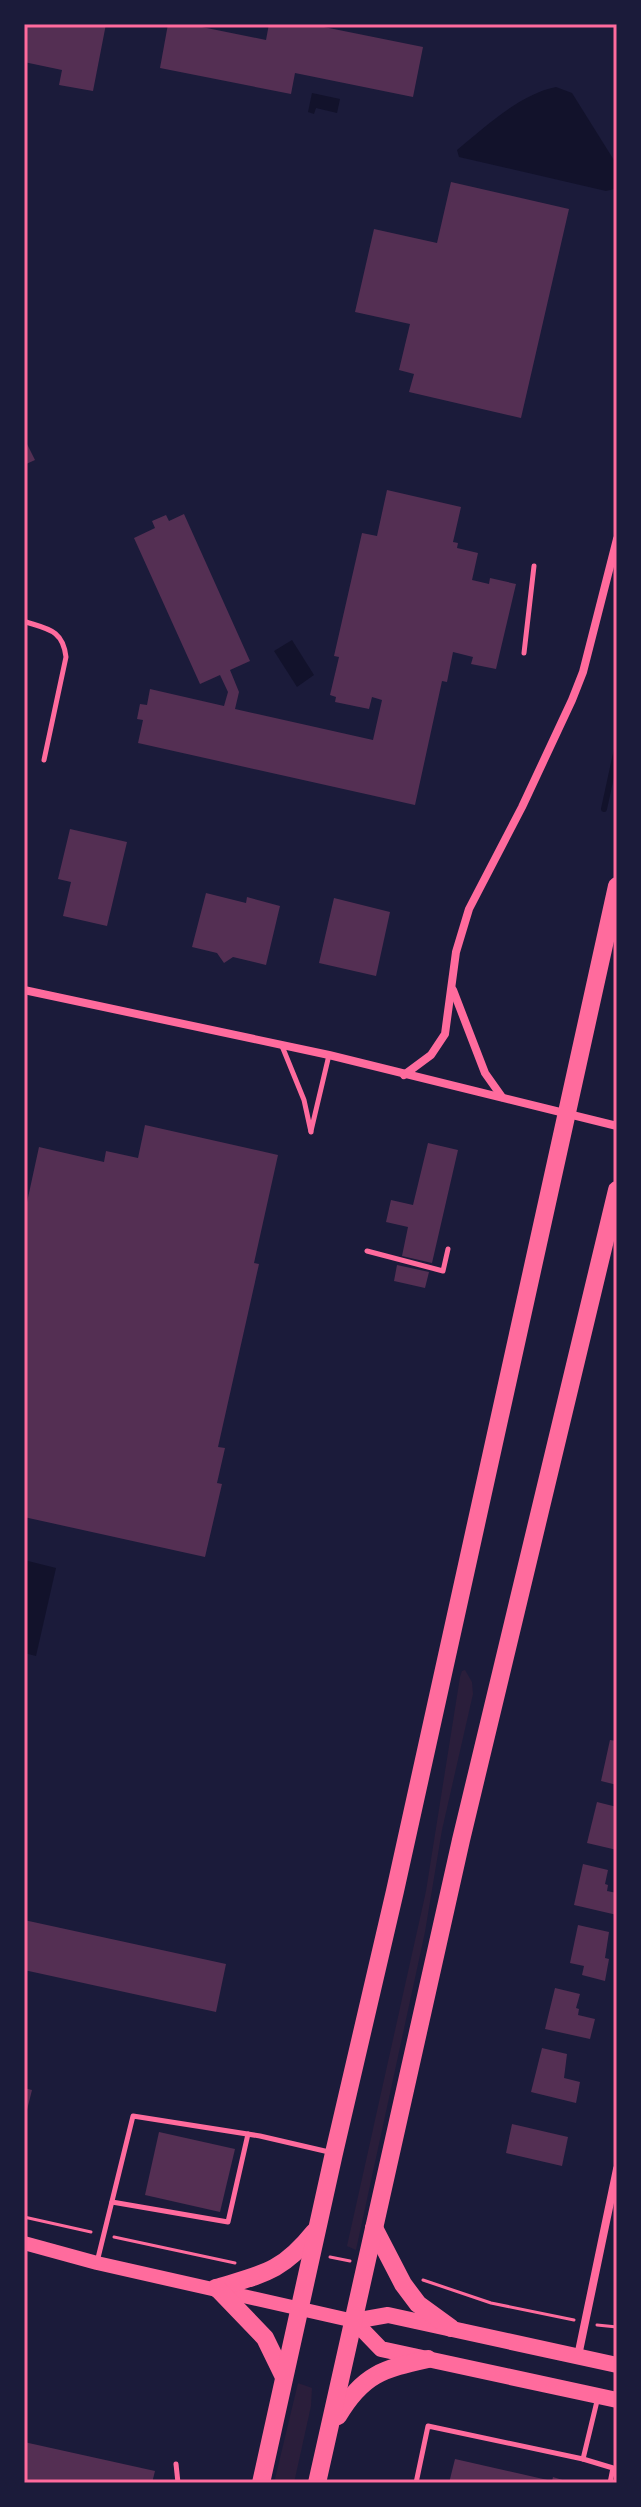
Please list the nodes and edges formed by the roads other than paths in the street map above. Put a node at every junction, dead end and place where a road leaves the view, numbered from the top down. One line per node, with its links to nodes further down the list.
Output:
1 (617, 539): 7 (street)
2 (534, 566): 4 (lane)
3 (26, 622): 5 (lane)
4 (524, 653)
5 (44, 760)
6 (617, 886): 13 (highway)
7 (452, 989): 11 (street); 12 (street)
8 (24, 990): 9 (street)
9 (282, 1045): 10 (street); 10 (lane)
10 (329, 1055): 11 (street)
11 (404, 1075): 12 (street)
12 (503, 1098): 13 (street)
13 (567, 1113): 14 (street); 19 (highway)
14 (617, 1126)
15 (617, 1190): 23 (highway)
16 (448, 1249): 17 (lane)
17 (367, 1251)
18 (248, 2134): 19 (lane); 21 (lane); 21 (lane)
19 (334, 2153): 22 (highway)
20 (617, 2169): 30 (street)
21 (112, 2202): 25 (lane)
22 (318, 2227): 26 (highway); 27 (highway)
23 (374, 2228): 28 (highway); 29 (highway)
24 (24, 2243): 25 (street)
25 (97, 2263): 26 (street)
26 (217, 2288): 27 (street); 33 (highway)
27 (300, 2308): 28 (street); 33 (highway)
28 (354, 2321): 29 (main road); 31 (main road); 36 (highway)
29 (451, 2328): 30 (main road)
30 (578, 2356): 32 (main road)
31 (428, 2359): 34 (main road); 36 (highway)
32 (617, 2365)
33 (284, 2377): 40 (highway)
34 (598, 2396): 35 (main road); 37 (lane)
35 (617, 2400)
36 (328, 2432): 41 (highway)
37 (583, 2459): 42 (lane); 43 (lane)
38 (176, 2464): 39 (lane)
39 (178, 2483)
40 (261, 2483)
41 (317, 2483)
42 (416, 2483)
43 (610, 2483)

